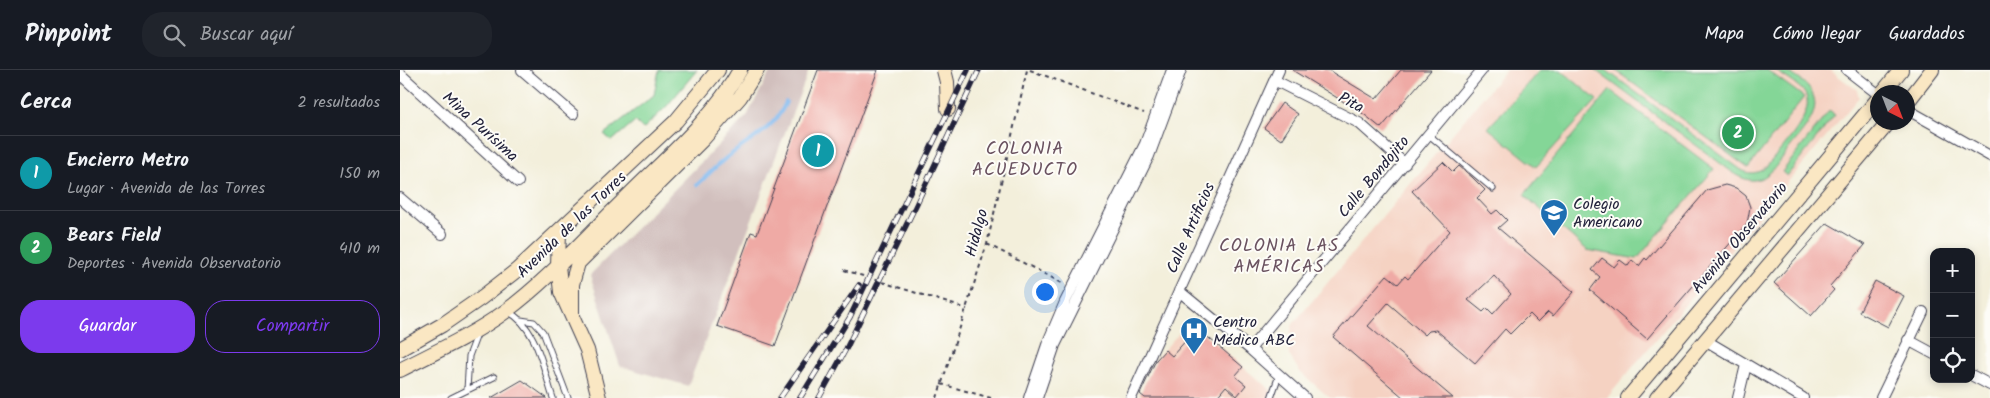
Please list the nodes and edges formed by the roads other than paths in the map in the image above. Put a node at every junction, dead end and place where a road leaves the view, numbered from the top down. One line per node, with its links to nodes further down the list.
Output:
1 (522, 70): 20 (street)
2 (718, 70): 31 (street, Avenida de las Torres)
3 (740, 70): 33 (street, Avenida de las Torres)
4 (757, 70): 39 (street, Avenida de las Torres)
5 (944, 70): 18 (street)
6 (1172, 70): 58 (street)
7 (1181, 70): 59 (street)
8 (1279, 70): 14 (street, Calle Artificios)
9 (1482, 70): 23 (street, Calle Bondojito)
10 (1847, 70): 16 (street)
11 (1901, 70): 15 (street)
12 (1932, 70): 17 (street)
13 (400, 74): 26 (street, Mina Purísima)
14 (1274, 80): 25 (street, Pita); 35 (street, Calle Artificios)
15 (1889, 85)
16 (1870, 88)
17 (1915, 92)
18 (948, 109)
19 (1870, 109): 29 (street, Avenida Observatorio)
20 (572, 114)
21 (1915, 114): 24 (street)
22 (1882, 130): 30 (street)
23 (1429, 135): 25 (street, Calle Bondojito); 27 (lane)
24 (1990, 156)
25 (1405, 164): 45 (street, Calle Bondojito)
26 (518, 182)
27 (1493, 189)
28 (400, 198): 32 (street)
29 (1793, 202): 30 (street); 63 (street, Avenida Observatorio)
30 (1809, 216): 42 (street)
31 (559, 231): 33 (street); 44 (street, Avenida de las Torres)
32 (442, 234)
33 (558, 266): 34 (street, Avenida de las Torres); 36 (street)
34 (537, 284): 36 (street); 37 (street, Avenida de las Torres)
35 (1180, 291): 45 (street); 60 (street, Calle Artificios)
36 (561, 292): 39 (street)
37 (507, 311): 40 (lane); 41 (street, Avenida de las Torres)
38 (1923, 312): 43 (street)
39 (572, 315): 57 (street)
40 (521, 320): 55 (lane); 56 (lane)
41 (480, 328): 48 (street, Avenida de las Torres); 53 (lane)
42 (1705, 340): 47 (street); 64 (street)
43 (1908, 340): 46 (street); 67 (street)
44 (400, 349)
45 (1250, 349): 49 (street)
46 (1930, 352)
47 (1746, 365): 65 (street); 66 (street)
48 (400, 370)
49 (1279, 375): 61 (lane); 62 (street)
50 (494, 377): 53 (lane)
51 (1975, 377): 52 (street)
52 (1990, 385)
53 (467, 390): 54 (lane)
54 (451, 398)
55 (553, 398)
56 (568, 398)
57 (598, 398)
58 (1029, 398)
59 (1037, 398)
60 (1131, 398)
61 (1271, 398)
62 (1305, 398)
63 (1628, 398)
64 (1657, 398)
65 (1738, 398)
66 (1803, 398)
67 (1881, 398)

